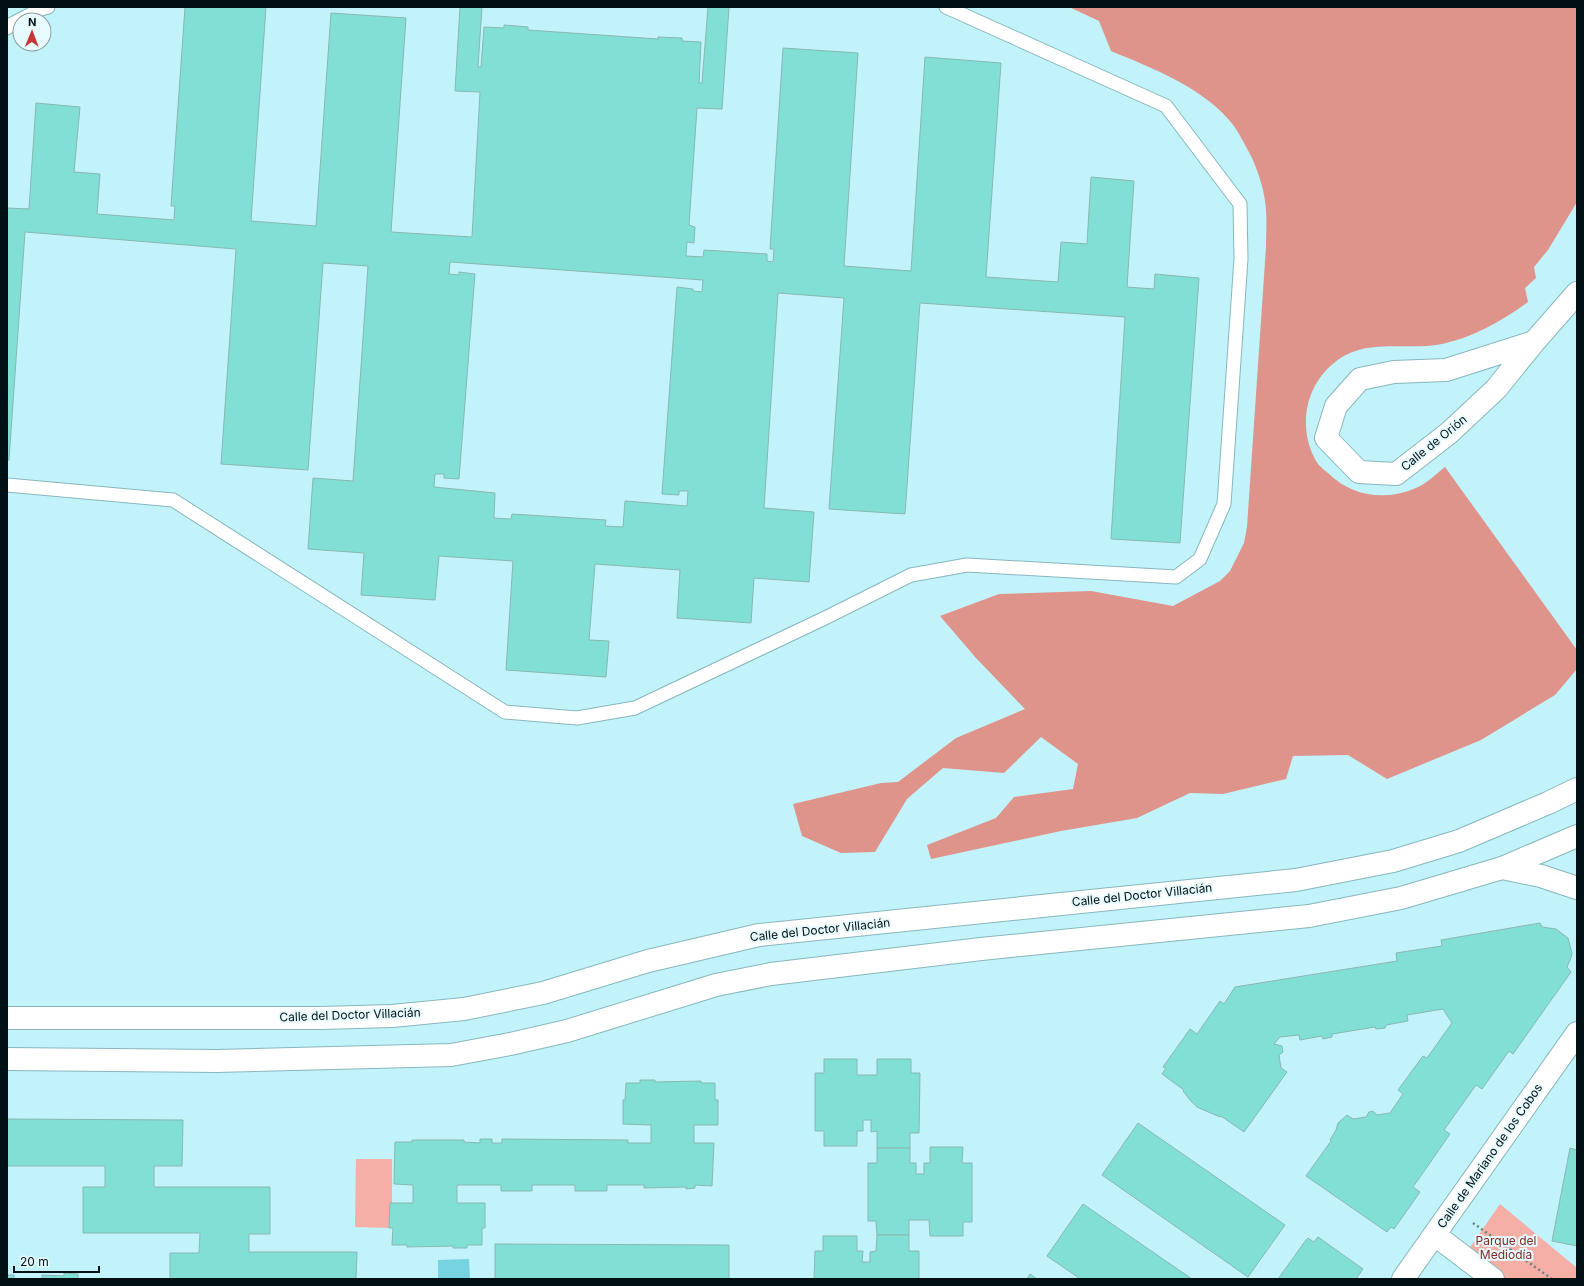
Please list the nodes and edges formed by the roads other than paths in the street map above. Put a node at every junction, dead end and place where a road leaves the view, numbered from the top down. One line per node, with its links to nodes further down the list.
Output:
1 (48, 7): 3 (lane)
2 (946, 7): 6 (lane)
3 (7, 28)
4 (1577, 293): 5 (street, Calle de Orión)
5 (1534, 342): 5 (street, Calle de Orión)
6 (7, 486)
7 (1577, 789): 11 (street, Calle del Doctor Villacián)
8 (1577, 836): 9 (street)
9 (1502, 868): 10 (street); 13 (street)
10 (1577, 888)
11 (7, 1018)
12 (1577, 1033): 14 (street, Calle de Mariano de los Cobos)
13 (7, 1059)
14 (1435, 1235): 15 (street, Calle de Mariano de los Cobos); 16 (street)
15 (1403, 1279)
16 (1493, 1279)

